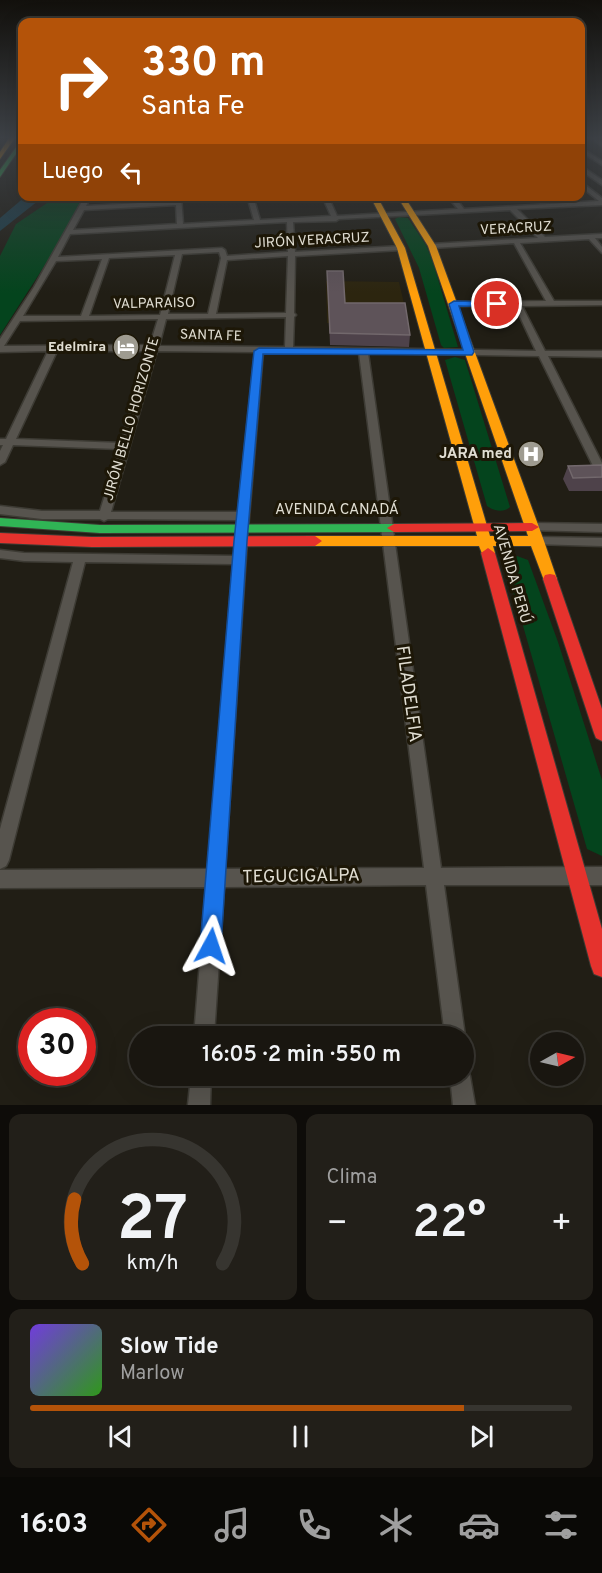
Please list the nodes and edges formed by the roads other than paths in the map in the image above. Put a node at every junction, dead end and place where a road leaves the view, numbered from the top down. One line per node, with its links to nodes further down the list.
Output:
1 (588, 190): 11 (street)
2 (86, 201): 12 (street)
3 (166, 201): 12 (street)
4 (178, 201): 21 (street)
5 (251, 201): 20 (street)
6 (327, 201): 18 (street)
7 (376, 201): 17 (main road, AVENIDA PERÚ)
8 (403, 201): 16 (main road)
9 (454, 201): 15 (street)
10 (528, 201): 13 (street)
11 (602, 202): 13 (street)
12 (82, 208): 22 (street)
13 (535, 208): 14 (street)
14 (513, 209): 15 (street); 25 (street)
15 (464, 212): 16 (street)
16 (412, 215): 17 (street); 27 (main road)
17 (385, 217): 18 (street); 28 (main road, AVENIDA PERÚ)
18 (336, 219): 19 (street)
19 (290, 221): 20 (street); 32 (street)
20 (258, 223): 21 (street)
21 (180, 227): 22 (street)
22 (69, 232): 34 (street)
23 (590, 236): 24 (street, VERACRUZ); 25 (street, VERACRUZ); 30 (street)
24 (602, 236)
25 (543, 239): 26 (street, VERACRUZ)
26 (516, 241): 27 (street, VERACRUZ); 37 (street)
27 (432, 246): 36 (main road)
28 (401, 248): 32 (street, JIRÓN VERACRUZ); 51 (main road, AVENIDA PERÚ)
29 (178, 252): 31 (street, JIRÓN VERACRUZ); 33 (street, JIRÓN VERACRUZ); 41 (street, JIRÓN BELLO HORIZONTE)
30 (602, 252)
31 (223, 254): 32 (street, JIRÓN VERACRUZ); 40 (street)
32 (292, 254): 39 (street)
33 (106, 256): 34 (street, JIRÓN VERACRUZ); 42 (street)
34 (54, 259): 43 (street)
35 (602, 303): 37 (street)
36 (454, 304): 38 (street); 50 (main road)
37 (552, 304): 38 (street)
38 (518, 305): 52 (street)
39 (292, 315): 40 (street, VALPARAISO); 48 (street)
40 (212, 316): 41 (street, VALPARAISO)
41 (163, 317): 42 (street, VALPARAISO); 46 (street, JIRÓN BELLO HORIZONTE)
42 (84, 318): 43 (street, VALPARAISO)
43 (16, 319): 44 (street)
44 (0, 347): 45 (street, SANTA FE)
45 (54, 348): 46 (street, SANTA FE); 54 (street)
46 (152, 348): 47 (street, SANTA FE); 55 (street, JIRÓN BELLO HORIZONTE)
47 (259, 351): 48 (street, SANTA FE); 62 (street)
48 (290, 351): 49 (street, SANTA FE)
49 (363, 352): 51 (street, SANTA FE); 64 (street, FILADELFIA)
50 (469, 352): 51 (street, SANTA FE); 52 (street, SANTA FE); 61 (main road)
51 (432, 353): 65 (main road, AVENIDA PERÚ)
52 (544, 354): 53 (street, SANTA FE); 57 (street)
53 (602, 354)
54 (6, 442): 55 (street); 56 (street)
55 (124, 446): 59 (street, JIRÓN BELLO HORIZONTE)
56 (0, 462)
57 (602, 474)
58 (0, 510): 59 (street, AVENIDA CANADÁ)
59 (104, 517): 62 (street, AVENIDA CANADÁ)
60 (0, 522): 62 (main road, AVENIDA CANADÁ)
61 (532, 527): 63 (street, AVENIDA CANADÁ); 65 (main road, AVENIDA CANADÁ); 67 (main road)
62 (242, 528): 64 (main road, AVENIDA CANADÁ); 66 (main road, AVENIDA CANADÁ); 71 (street)
63 (602, 528)
64 (387, 533): 65 (main road, AVENIDA CANADÁ); 74 (street, FILADELFIA)
65 (483, 533): 67 (main road, AVENIDA CANADÁ); 75 (main road, AVENIDA PERÚ)
66 (0, 538)
67 (537, 541): 68 (street, AVENIDA CANADÁ); 72 (main road)
68 (602, 542)
69 (0, 554): 70 (street)
70 (80, 559): 71 (street); 73 (street)
71 (239, 560): 78 (street)
72 (602, 733)
73 (0, 860)
74 (432, 875): 75 (street, TEGUCIGALPA); 78 (street, TEGUCIGALPA); 81 (street, FILADELFIA)
75 (577, 876): 76 (street, TEGUCIGALPA); 79 (main road, AVENIDA PERÚ)
76 (602, 876)
77 (0, 879): 78 (street, TEGUCIGALPA)
78 (216, 879): 80 (street)
79 (602, 966)
80 (205, 1026)
81 (453, 1026)
82 (200, 1086): 84 (street)
83 (461, 1086): 85 (street)
84 (199, 1105)
85 (464, 1105)

